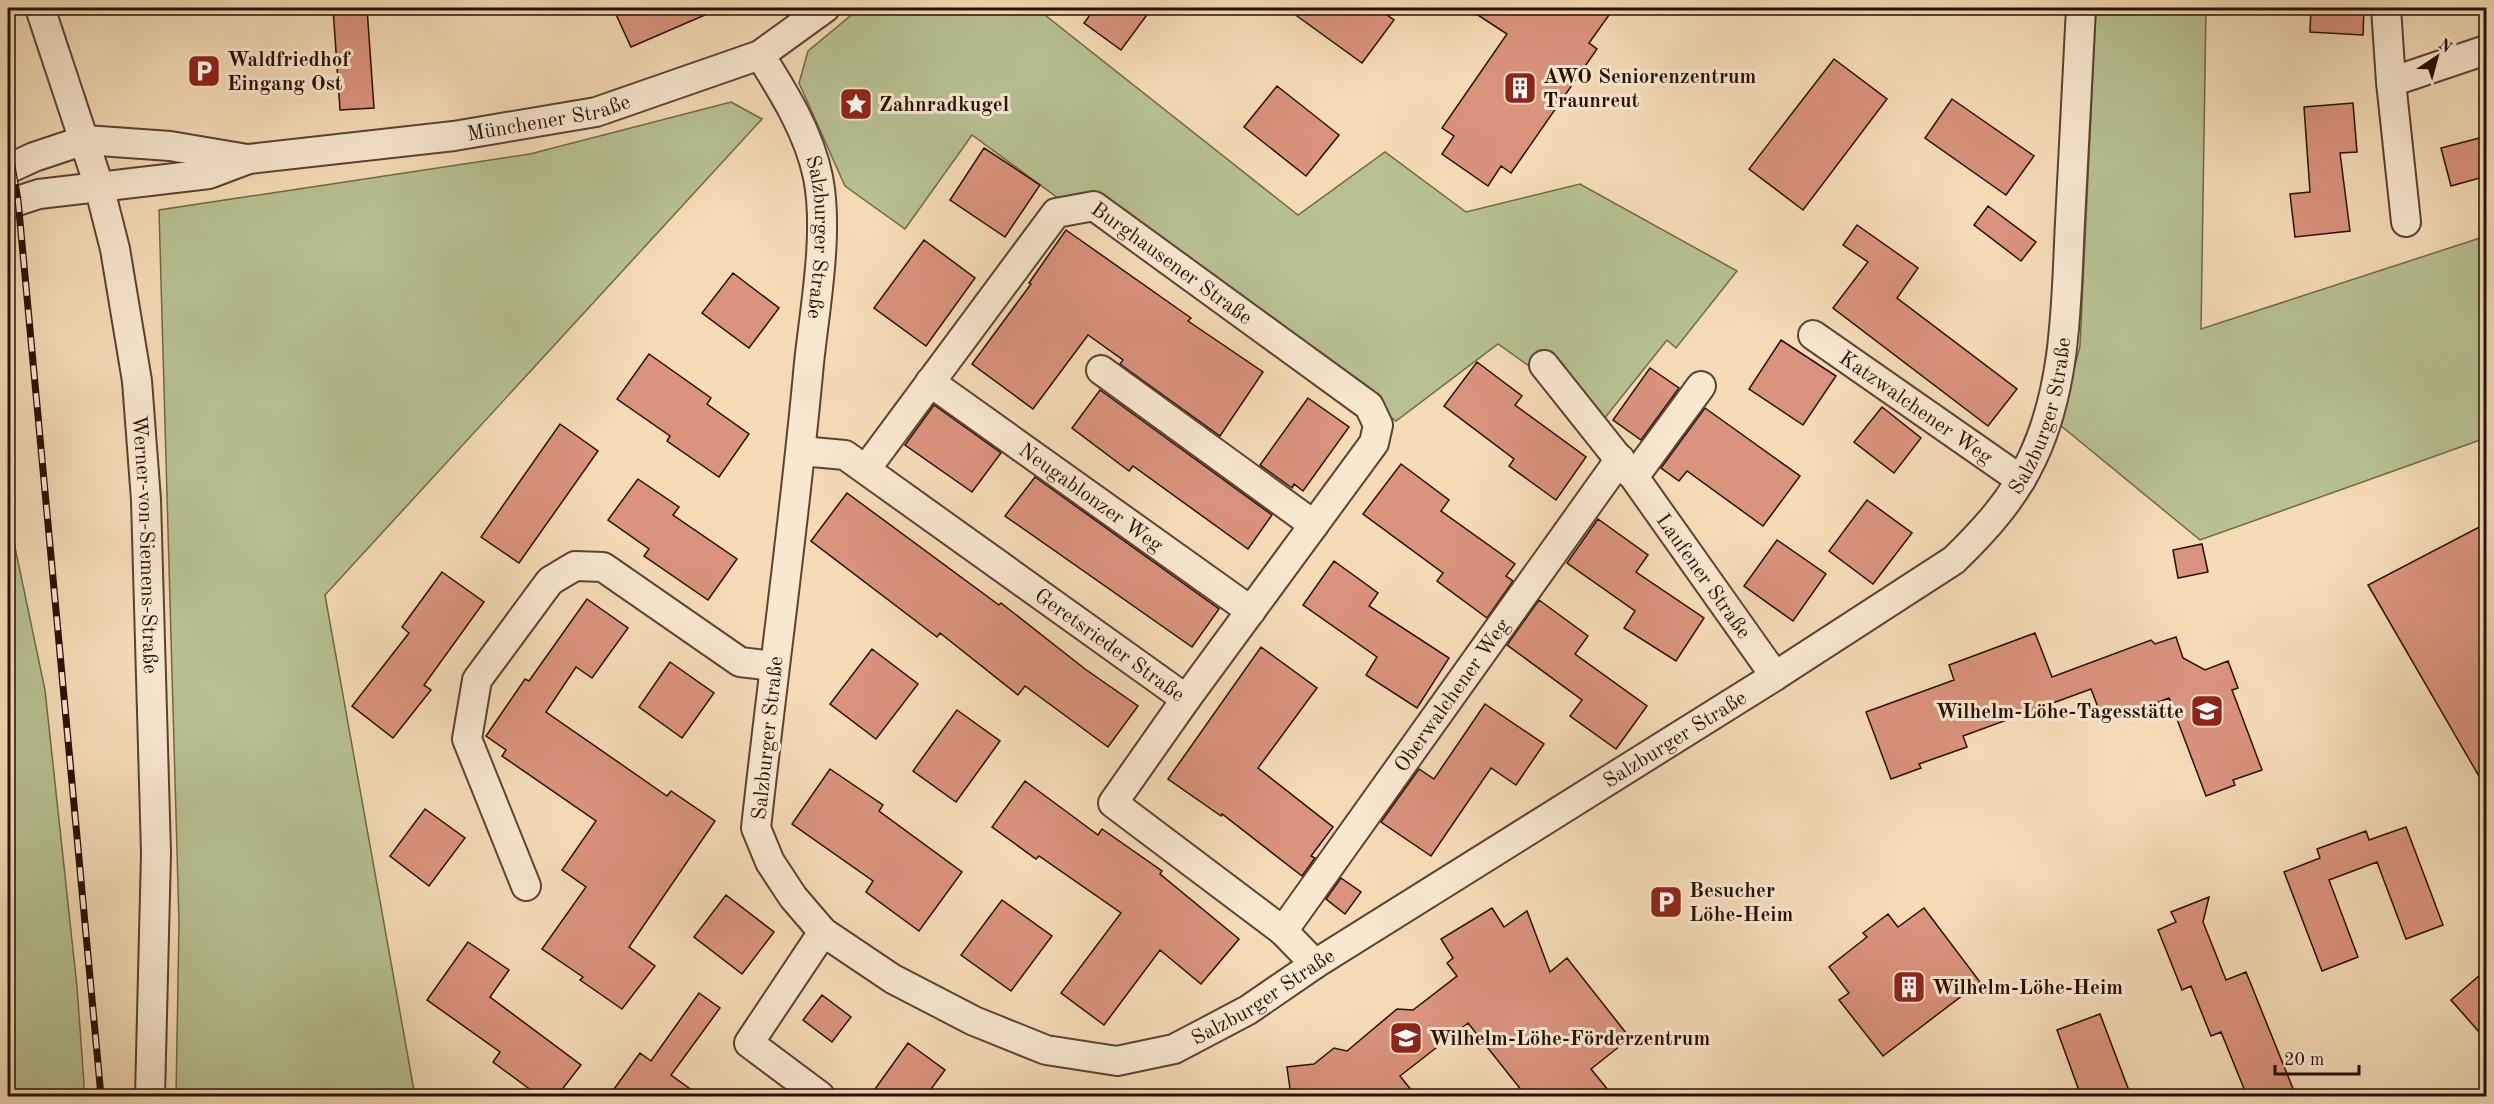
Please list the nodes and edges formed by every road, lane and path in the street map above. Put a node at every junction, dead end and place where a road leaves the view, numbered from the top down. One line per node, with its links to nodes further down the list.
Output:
1 (40, 8): 8 (street, Werner-von-Siemens-Straße)
2 (825, 8): 6 (street, Münchener Straße)
3 (2081, 8): 22 (street, Salzburger Straße)
4 (2386, 8): 7 (street)
5 (2487, 50): 7 (street)
6 (760, 55): 9 (street, Münchener Straße); 19 (street, Salzburger Straße)
7 (2391, 82): 13 (street)
8 (86, 140): 9 (street, Münchener Straße); 10 (street); 11 (street, Werner-von-Siemens-Straße)
9 (249, 159): 11 (street, Münchener Straße)
10 (8, 169)
11 (99, 186): 12 (street, Münchener Straße); 32 (street, Werner-von-Siemens-Straße)
12 (8, 204)
13 (2406, 222)
14 (1813, 334): 22 (street, Katzwalchener Weg)
15 (1545, 365): 20 (street, Laufener Straße)
16 (1101, 370): 23 (street)
17 (930, 382): 21 (street, Burghausener Straße); 23 (street, Burghausener Straße); 24 (street, Neugablonzer Weg)
18 (1701, 386): 20 (street)
19 (801, 451): 21 (street, Geretsrieder Straße); 25 (street, Salzburger Straße)
20 (1627, 468): 26 (street, Laufener Straße); 29 (street, Oberwalchener Weg)
21 (866, 469): 27 (street, Geretsrieder Straße)
22 (2021, 480): 26 (street, Salzburger Straße)
23 (1314, 525): 24 (street, Burghausener Straße)
24 (1251, 611): 27 (street, Burghausener Straße)
25 (774, 666): 28 (street); 30 (street, Salzburger Straße)
26 (1775, 676): 31 (street, Salzburger Straße)
27 (1186, 699): 29 (street, Geretsrieder Straße)
28 (526, 886)
29 (1283, 931): 31 (street, Geretsrieder Straße)
30 (823, 932): 31 (street, Salzburger Straße); 33 (street)
31 (1315, 964)
32 (150, 1096)
33 (820, 1096)

